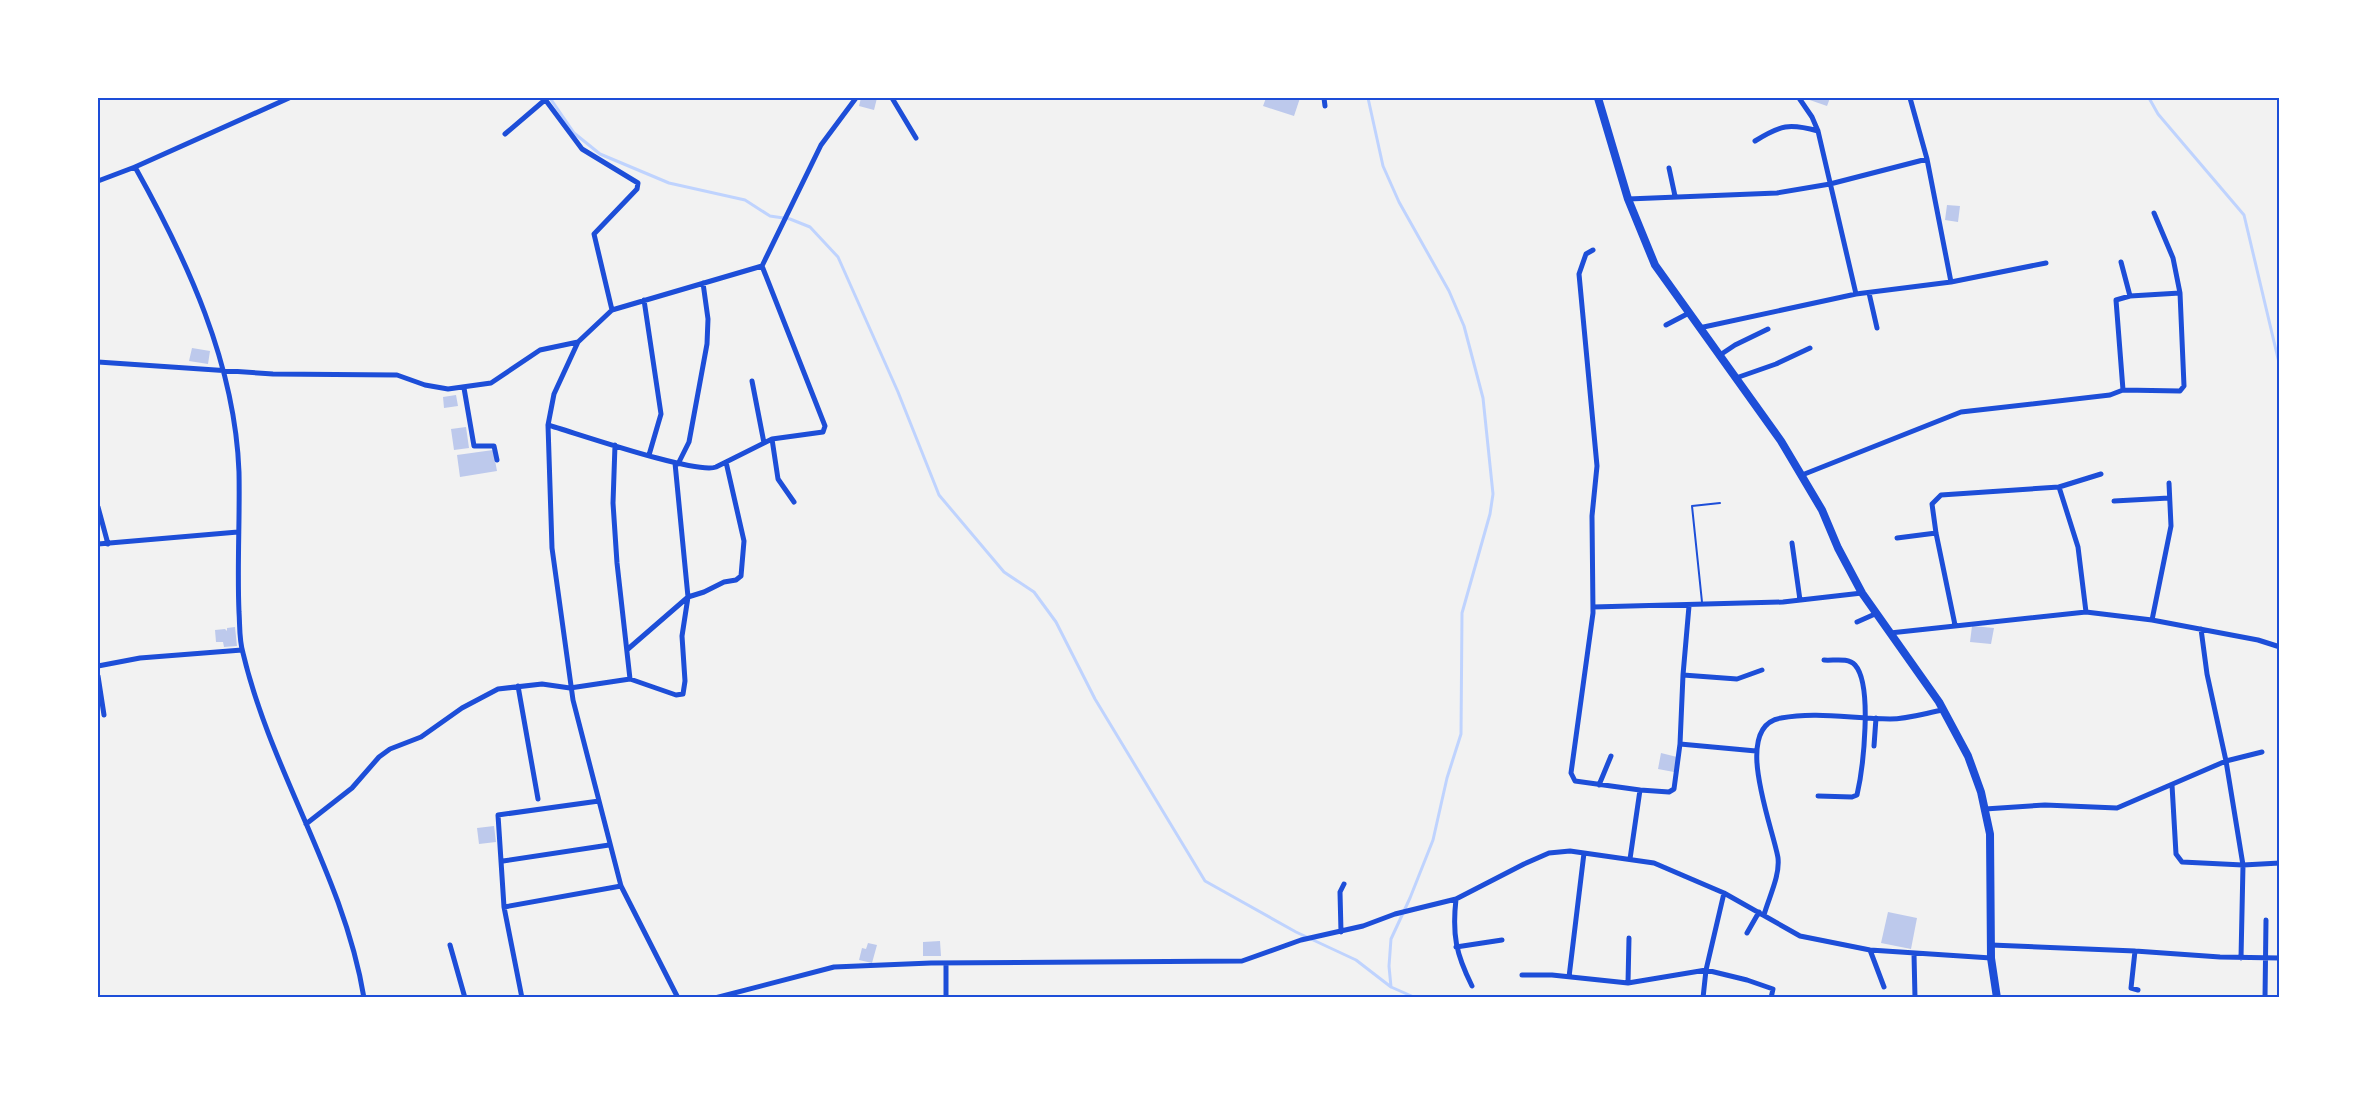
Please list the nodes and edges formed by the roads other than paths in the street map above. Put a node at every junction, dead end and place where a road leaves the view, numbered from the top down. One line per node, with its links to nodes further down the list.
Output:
1 (289, 98): 15 (street)
2 (545, 98): 11 (street); 33 (street)
3 (856, 98): 25 (street)
4 (892, 98): 12 (street)
5 (1324, 98): 9 (street)
6 (1598, 98): 20 (main road)
7 (1799, 98): 10 (street)
8 (1910, 98): 14 (street)
9 (1325, 106)
10 (1818, 131): 13 (street); 18 (street)
11 (506, 134)
12 (916, 138)
13 (1755, 141)
14 (1927, 159): 18 (street); 26 (street)
15 (135, 167): 17 (street); 43 (street)
16 (1669, 168): 19 (street)
17 (98, 181)
18 (1830, 184): 19 (street); 30 (street)
19 (1675, 196): 20 (street)
20 (1628, 199): 34 (main road)
21 (2154, 213): 29 (street)
22 (1593, 250): 76 (street)
23 (2121, 262): 31 (street)
24 (2046, 263): 26 (street)
25 (762, 266): 27 (street); 49 (street)
26 (1951, 282): 28 (street)
27 (703, 283): 32 (street); 55 (street)
28 (1869, 293): 30 (street); 37 (street)
29 (2180, 293): 31 (street); 47 (street)
30 (1856, 294): 36 (street)
31 (2130, 296): 47 (street)
32 (644, 300): 33 (street); 52 (street)
33 (612, 310): 39 (street)
34 (1689, 313): 35 (street); 36 (main road)
35 (1666, 325)
36 (1699, 328): 41 (main road)
37 (1877, 328)
38 (1768, 329): 41 (street)
39 (578, 342): 46 (street); 48 (street)
40 (1810, 348): 44 (street)
41 (1720, 355): 44 (main road)
42 (98, 362): 43 (street)
43 (223, 370): 46 (street); 65 (street)
44 (1736, 378): 57 (main road)
45 (752, 381): 50 (street)
46 (464, 388): 53 (street)
47 (2123, 390): 57 (street)
48 (548, 425): 51 (street); 94 (street)
49 (772, 439): 50 (street); 62 (street)
50 (764, 443): 54 (street)
51 (615, 445): 52 (street); 85 (street)
52 (650, 455): 55 (street)
53 (497, 460)
54 (726, 462): 55 (street); 72 (street)
55 (677, 463): 72 (street)
56 (2102, 474): 59 (street)
57 (1802, 475): 71 (main road)
58 (2169, 483): 60 (street)
59 (2059, 487): 66 (street); 77 (street)
60 (2169, 498): 61 (street); 79 (street)
61 (2114, 501)
62 (794, 502)
63 (1720, 503): 74 (lane)
64 (98, 507): 70 (street)
65 (238, 532): 70 (street); 86 (street)
66 (1936, 533): 67 (street); 81 (street)
67 (1897, 538)
68 (1792, 543): 73 (street)
69 (98, 544): 70 (street)
70 (108, 544)
71 (1862, 593): 73 (street); 78 (main road)
72 (688, 597): 85 (street); 92 (street)
73 (1800, 600): 74 (street)
74 (1702, 605): 75 (street)
75 (1689, 606): 76 (street); 90 (street)
76 (1593, 607): 105 (street)
77 (2086, 612): 79 (street); 81 (street)
78 (1875, 614): 80 (street); 83 (main road)
79 (2152, 620): 82 (street)
80 (1857, 621)
81 (1955, 625): 83 (street)
82 (2201, 629): 84 (street); 104 (street)
83 (1888, 633): 95 (main road)
84 (2280, 647)
85 (628, 649): 92 (street)
86 (242, 650): 88 (street); 112 (street)
87 (1824, 660): 97 (street)
88 (98, 666)
89 (1762, 670): 90 (street)
90 (1683, 675): 99 (street)
91 (98, 676): 96 (street)
92 (630, 679): 94 (street)
93 (518, 686): 94 (street); 109 (street); 112 (street)
94 (570, 687): 110 (street)
95 (1943, 710): 98 (street); 111 (main road)
96 (104, 715)
97 (1866, 717): 98 (street); 101 (street); 108 (street)
98 (1876, 718): 100 (street)
99 (1680, 744): 101 (street); 107 (street)
100 (1874, 746)
101 (1756, 752): 124 (street)
102 (2262, 752): 104 (street)
103 (1611, 756): 105 (street)
104 (2226, 761): 106 (street); 118 (street)
105 (1599, 785): 107 (street)
106 (2172, 785): 111 (street); 118 (street)
107 (1640, 790): 115 (street)
108 (1818, 796)
109 (538, 799)
110 (599, 801): 113 (street); 116 (street)
111 (1985, 809): 131 (main road)
112 (306, 824): 148 (street)
113 (609, 845): 116 (street); 120 (street)
114 (1584, 853): 115 (street); 122 (street); 143 (street)
115 (1630, 859): 121 (street)
116 (503, 861): 123 (street)
117 (2280, 863): 118 (street)
118 (2242, 865): 137 (street)
119 (1344, 885): 126 (street)
120 (621, 886): 123 (street); 151 (street)
121 (1724, 893): 124 (street); 141 (street)
122 (1456, 899): 126 (street); 132 (street)
123 (504, 907): 150 (street)
124 (1762, 914): 127 (street); 133 (street)
125 (2266, 920): 138 (street)
126 (1341, 932): 140 (street)
127 (1747, 933)
128 (1629, 938): 144 (street)
129 (1502, 940): 132 (street)
130 (450, 945): 149 (street)
131 (1991, 945): 134 (street); 136 (main road)
132 (1456, 947): 145 (street)
133 (1870, 950): 135 (street); 146 (street)
134 (2135, 951): 137 (street); 147 (street)
135 (1914, 954): 136 (street); 156 (street)
136 (1991, 958): 157 (main road)
137 (2241, 958): 138 (street)
138 (2265, 958): 139 (street); 158 (street)
139 (2280, 958)
140 (946, 963): 152 (street); 153 (street)
141 (1706, 970): 144 (street); 154 (street); 155 (street)
142 (1522, 975): 143 (street)
143 (1569, 977): 144 (street)
144 (1628, 983)
145 (1472, 986)
146 (1884, 987)
147 (2138, 990)
148 (364, 998)
149 (465, 998)
150 (522, 998)
151 (678, 998)
152 (715, 998)
153 (946, 998)
154 (1703, 998)
155 (1771, 998)
156 (1915, 998)
157 (1997, 998)
158 (2265, 998)

